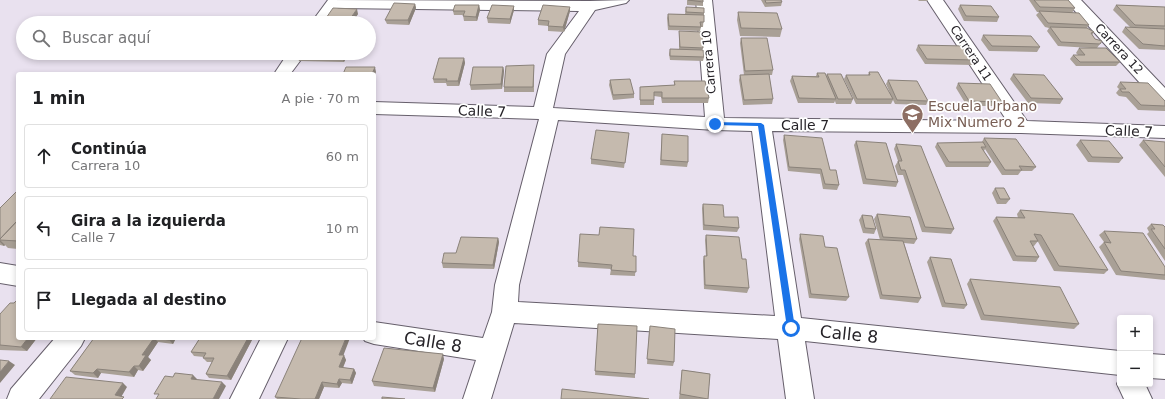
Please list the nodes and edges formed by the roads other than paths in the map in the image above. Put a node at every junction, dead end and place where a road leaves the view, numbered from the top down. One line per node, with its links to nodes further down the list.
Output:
1 (621, 0): 5 (street)
2 (704, 0): 12 (street, Carrera 10)
3 (935, 0): 14 (street, Carrera 11)
4 (1073, 0): 9 (street, Carrera 12)
5 (590, 6): 6 (street); 11 (street)
6 (325, 16)
7 (292, 60): 8 (street)
8 (283, 72)
9 (1165, 99)
10 (376, 108): 11 (street, Calle 7)
11 (546, 113): 12 (street, Calle 7); 18 (street)
12 (715, 124): 13 (street, Calle 7)
13 (761, 125): 14 (street, Calle 7); 19 (street)
14 (1021, 127): 15 (street, Calle 7)
15 (1165, 132)
16 (0, 273): 17 (street)
17 (16, 276)
18 (505, 312): 19 (street, Calle 8); 23 (street)
19 (791, 328): 24 (street, Calle 8); 31 (street)
20 (376, 333): 23 (street, Calle 8)
21 (70, 340): 28 (street)
22 (274, 340): 29 (street)
23 (493, 351): 30 (street)
24 (1117, 363)
25 (1153, 366): 26 (street)
26 (1165, 367)
27 (1132, 387): 32 (street)
28 (21, 399)
29 (244, 399)
30 (477, 399)
31 (800, 399)
32 (1138, 399)

